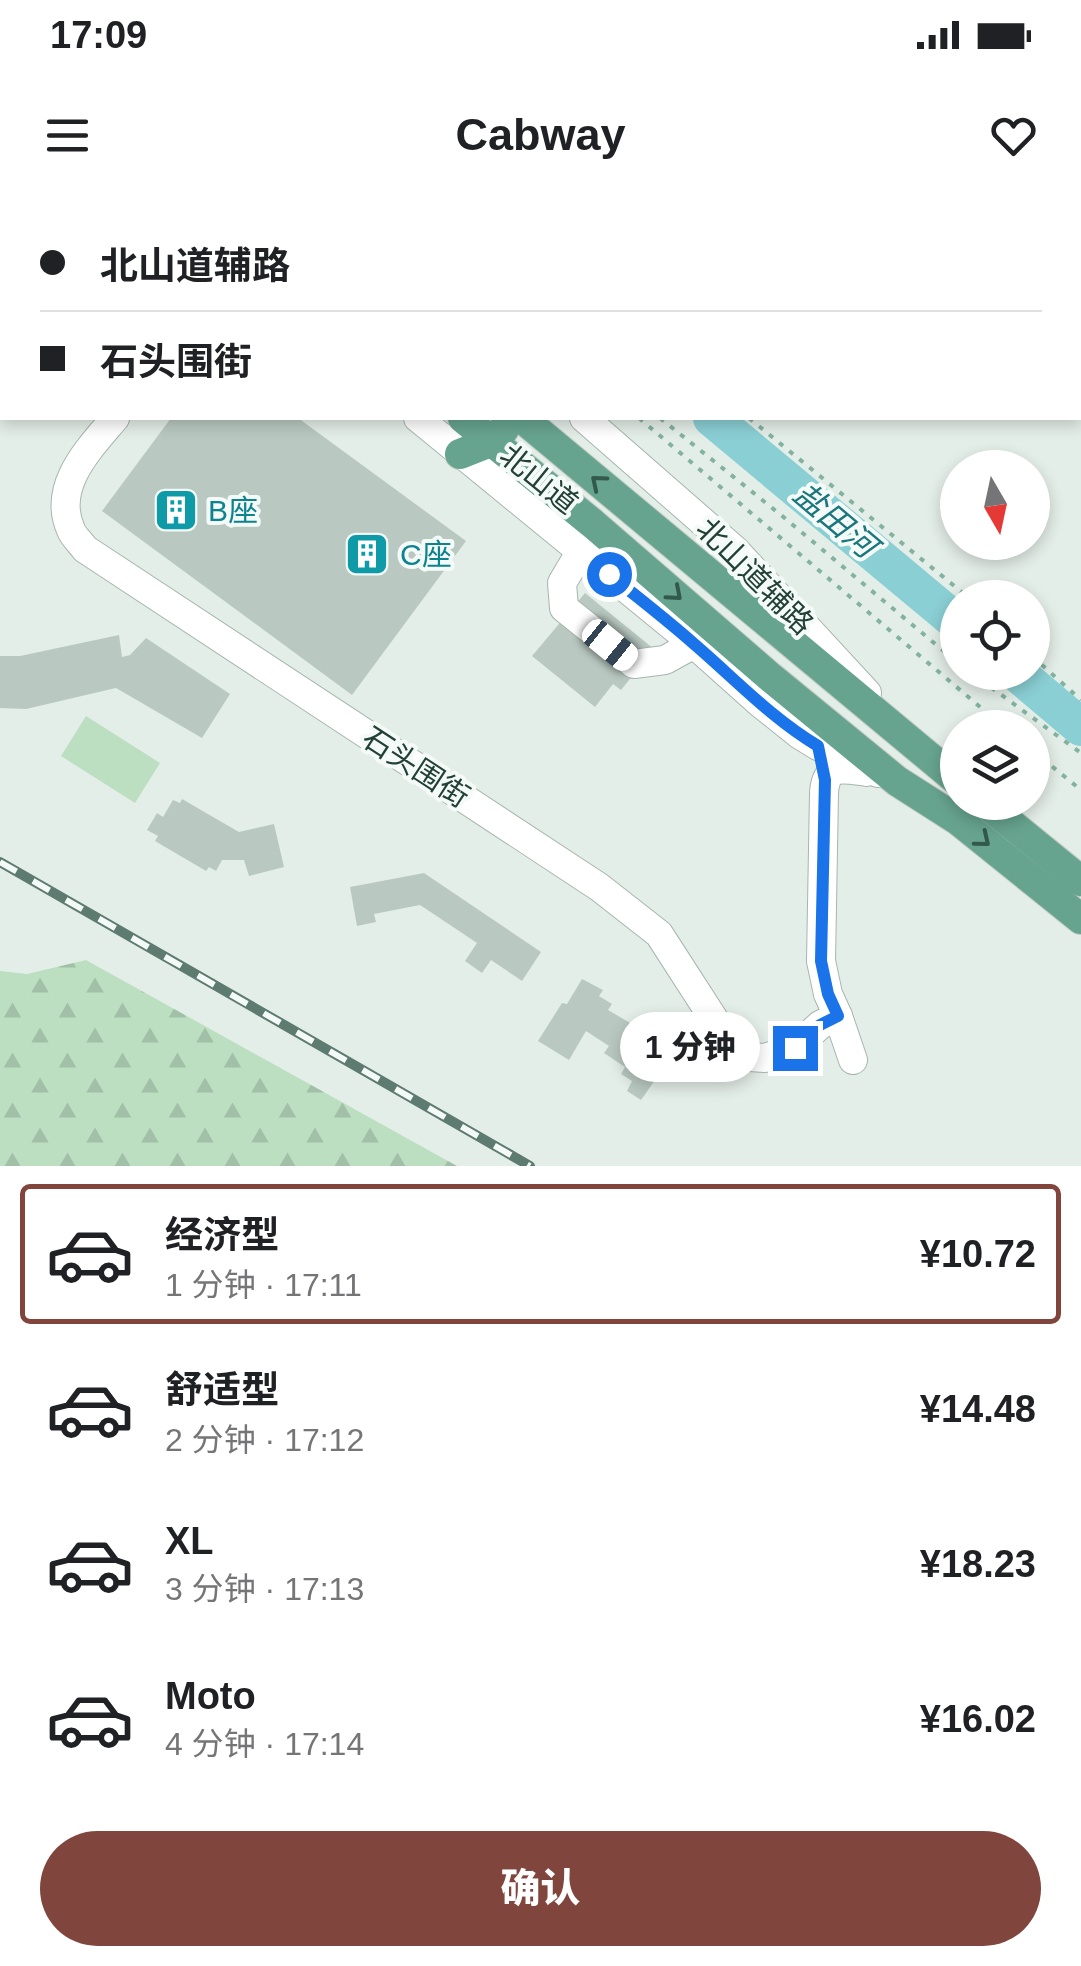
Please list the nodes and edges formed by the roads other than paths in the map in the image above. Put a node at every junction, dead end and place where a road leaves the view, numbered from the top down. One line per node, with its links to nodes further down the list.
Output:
1 (113, 420): 21 (street, 石头围街)
2 (420, 420): 9 (street)
3 (468, 420): 9 (main road)
4 (469, 420): 8 (main road, 北山道)
5 (511, 420): 8 (main road)
6 (524, 420): 14 (main road, 北山道, one-way to 6)
7 (586, 420): 14 (street, 北山道辅路)
8 (493, 441): 9 (main road); 12 (main road, 北山道, one-way to 12)
9 (460, 454): 10 (street)
10 (581, 552): 11 (street); 11 (street)
11 (694, 644): 12 (street); 13 (street)
12 (770, 677): 17 (main road, 北山道)
13 (818, 746): 16 (street); 17 (street)
14 (915, 746): 15 (main road, 北山道)
15 (940, 766)
16 (825, 780): 17 (street); 21 (street)
17 (897, 781): 20 (main road, 北山道, one-way to 20)
18 (1006, 820): 19 (main road)
19 (1081, 881)
20 (1081, 919)
21 (838, 1016): 22 (street)
22 (853, 1060)

